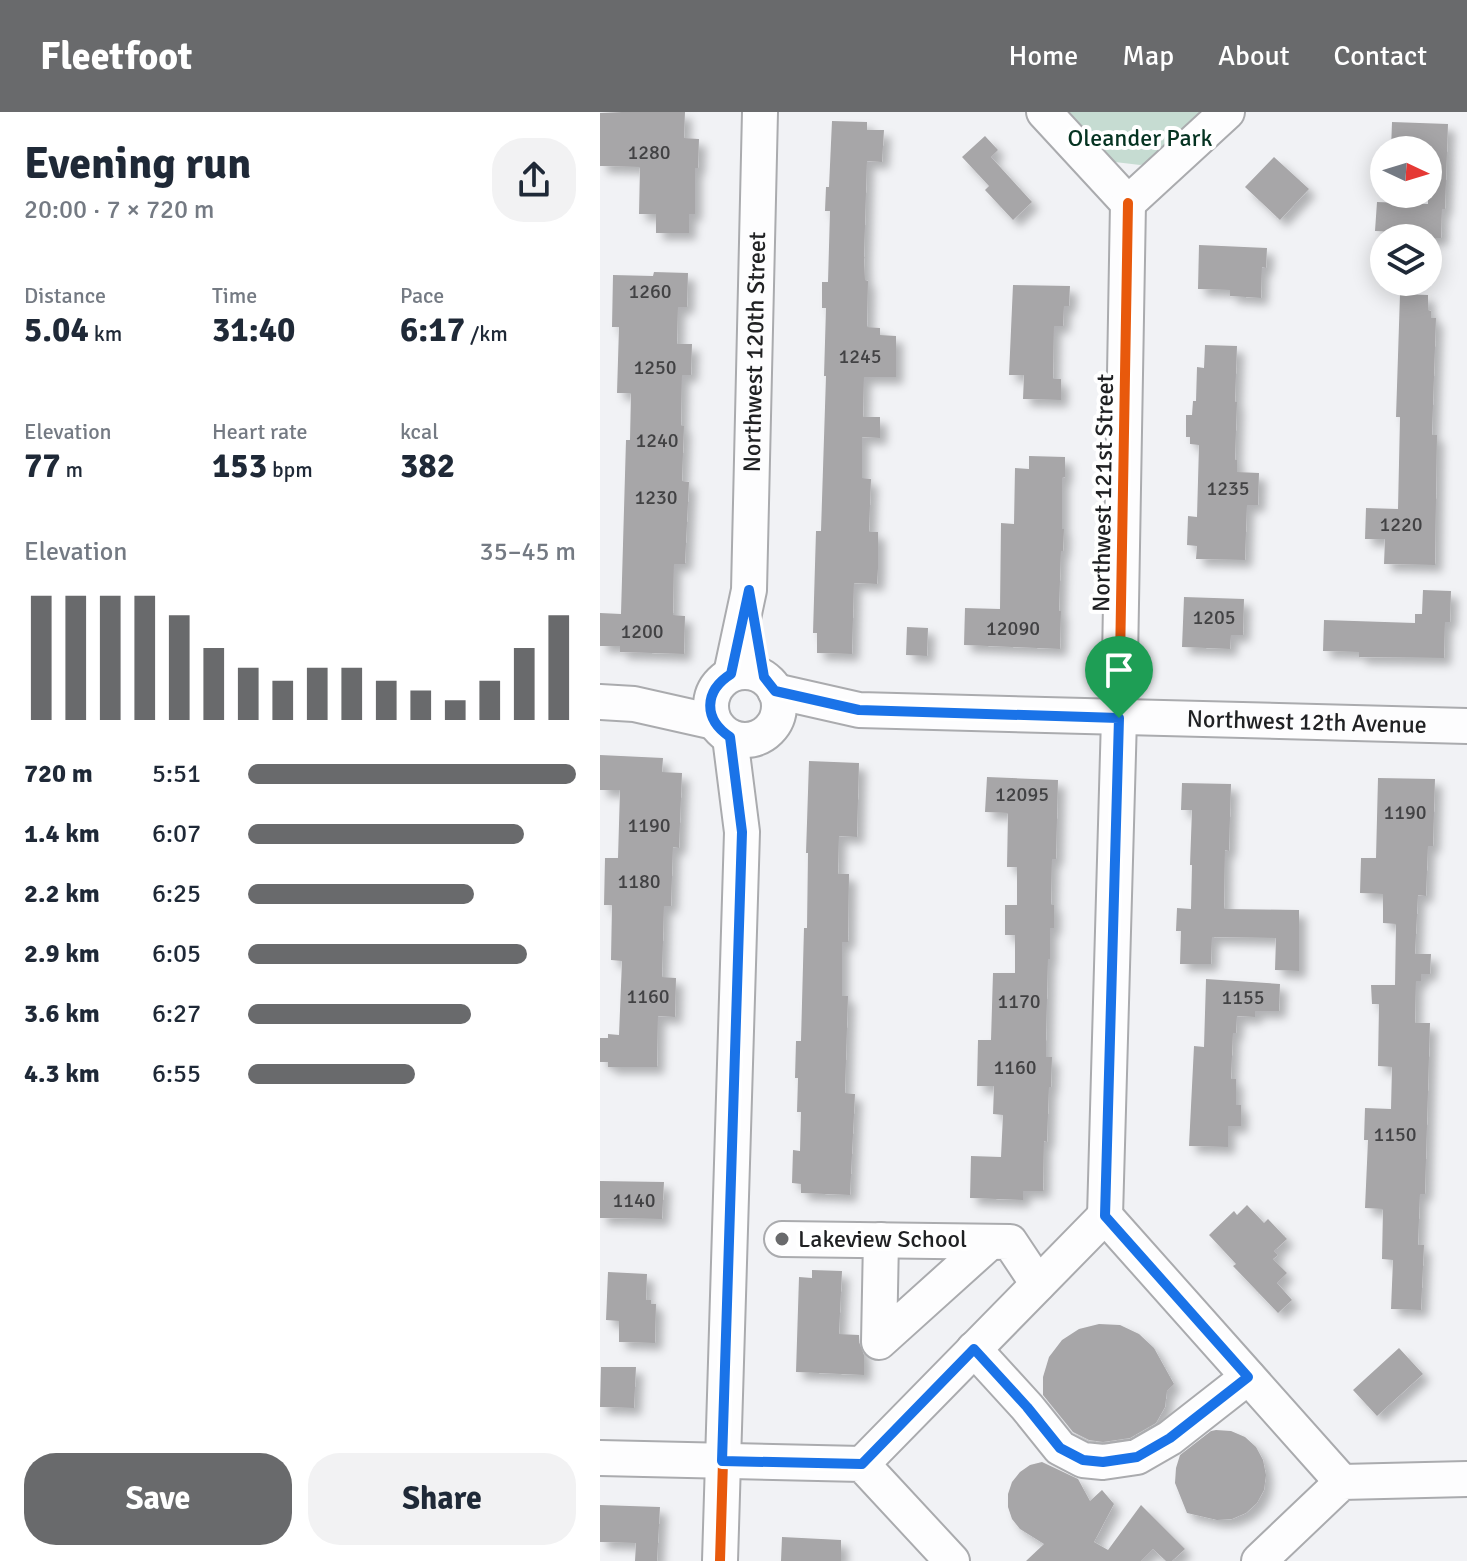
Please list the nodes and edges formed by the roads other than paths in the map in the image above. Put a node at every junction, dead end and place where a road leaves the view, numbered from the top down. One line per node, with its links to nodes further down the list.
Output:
1 (760, 112): 6 (street, Northwest 120th Street)
2 (1044, 112): 4 (street)
3 (1227, 112): 4 (street)
4 (1128, 203): 7 (street, Northwest 121st Street)
5 (600, 702): 6 (street, Northwest 12th Avenue)
6 (746, 706): 7 (street, Northwest 12th Avenue); 17 (street, Northwest 120th Street)
7 (1119, 718): 8 (street, Northwest 12th Avenue); 9 (street, Northwest 121st Street)
8 (1467, 726)
9 (1105, 1216): 13 (street); 15 (street)
10 (782, 1239): 11 (street)
11 (881, 1240): 12 (street); 12 (street)
12 (990, 1242): 13 (street)
13 (1038, 1284): 14 (street)
14 (974, 1349): 15 (street); 18 (street)
15 (1248, 1377): 20 (street)
16 (600, 1458): 17 (street)
17 (722, 1461): 18 (street); 21 (street, Northwest 120th Street)
18 (862, 1464): 22 (street)
19 (1467, 1479): 20 (street)
20 (1342, 1482): 23 (street)
21 (720, 1561)
22 (952, 1561)
23 (1259, 1561)

